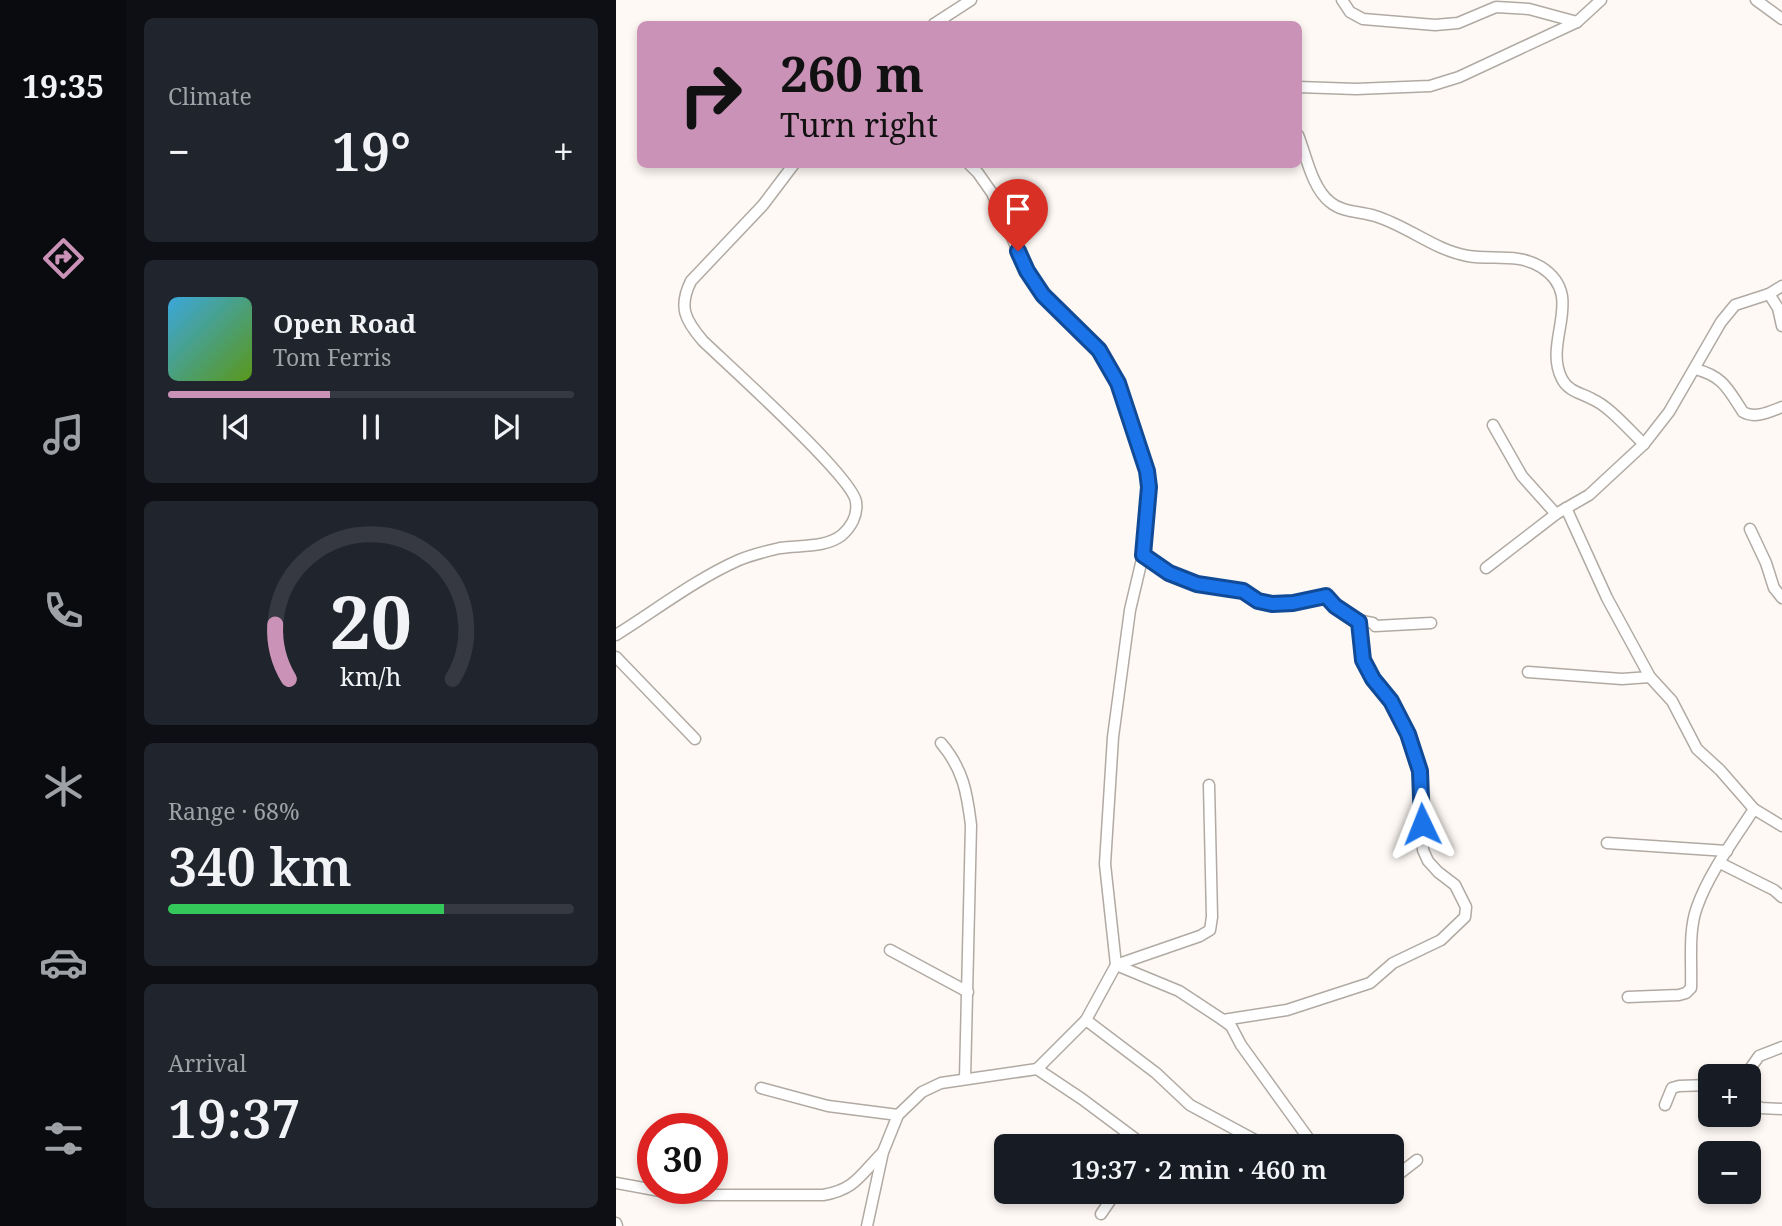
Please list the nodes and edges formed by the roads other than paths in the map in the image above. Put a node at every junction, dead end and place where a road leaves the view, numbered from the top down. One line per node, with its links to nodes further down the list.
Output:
1 (971, 0): 6 (street)
2 (1342, 0): 7 (street)
3 (1601, 0): 7 (street)
4 (1756, 0): 5 (street)
5 (1782, 19)
6 (939, 21)
7 (1577, 22): 8 (street)
8 (1302, 87)
9 (1302, 145): 18 (street)
10 (791, 168): 27 (street)
11 (972, 168): 22 (street)
12 (1782, 286): 13 (street)
13 (1769, 294): 14 (street); 15 (street)
14 (1782, 326)
15 (1695, 369): 16 (street); 18 (street)
16 (1782, 407)
17 (1493, 425): 20 (street)
18 (1644, 444): 19 (street)
19 (1566, 508): 20 (street); 30 (street)
20 (1556, 514): 23 (street)
21 (1750, 529): 24 (street)
22 (1143, 555): 25 (street); 41 (street)
23 (1486, 568)
24 (1782, 598)
25 (1359, 622): 26 (street); 45 (street)
26 (1431, 623)
27 (616, 635)
28 (616, 657): 31 (street)
29 (1528, 672): 30 (street)
30 (1650, 677): 34 (street)
31 (695, 739)
32 (941, 743): 42 (street)
33 (1209, 785): 41 (street)
34 (1754, 809): 35 (street); 37 (street)
35 (1782, 826)
36 (1607, 843): 37 (street)
37 (1727, 851): 38 (street)
38 (1720, 863): 39 (street); 43 (street)
39 (1782, 897)
40 (890, 950): 42 (street)
41 (1116, 965): 44 (street); 45 (street)
42 (968, 992): 49 (street)
43 (1628, 997)
44 (1086, 1020): 48 (street); 57 (street)
45 (1223, 1020): 58 (street)
46 (1782, 1048): 47 (street)
47 (1753, 1064)
48 (1037, 1069): 49 (street); 56 (street)
49 (965, 1079): 55 (street)
50 (1698, 1085): 52 (street)
51 (761, 1088): 55 (street)
52 (1665, 1105)
53 (1761, 1108): 54 (street)
54 (1782, 1109)
55 (898, 1115): 59 (street)
56 (1129, 1134)
57 (1244, 1134)
58 (1305, 1134)
59 (883, 1152): 62 (street); 65 (street)
60 (1417, 1160): 61 (street)
61 (1404, 1170)
62 (616, 1183)
63 (1107, 1204): 64 (street)
64 (1101, 1214)
65 (867, 1226)

